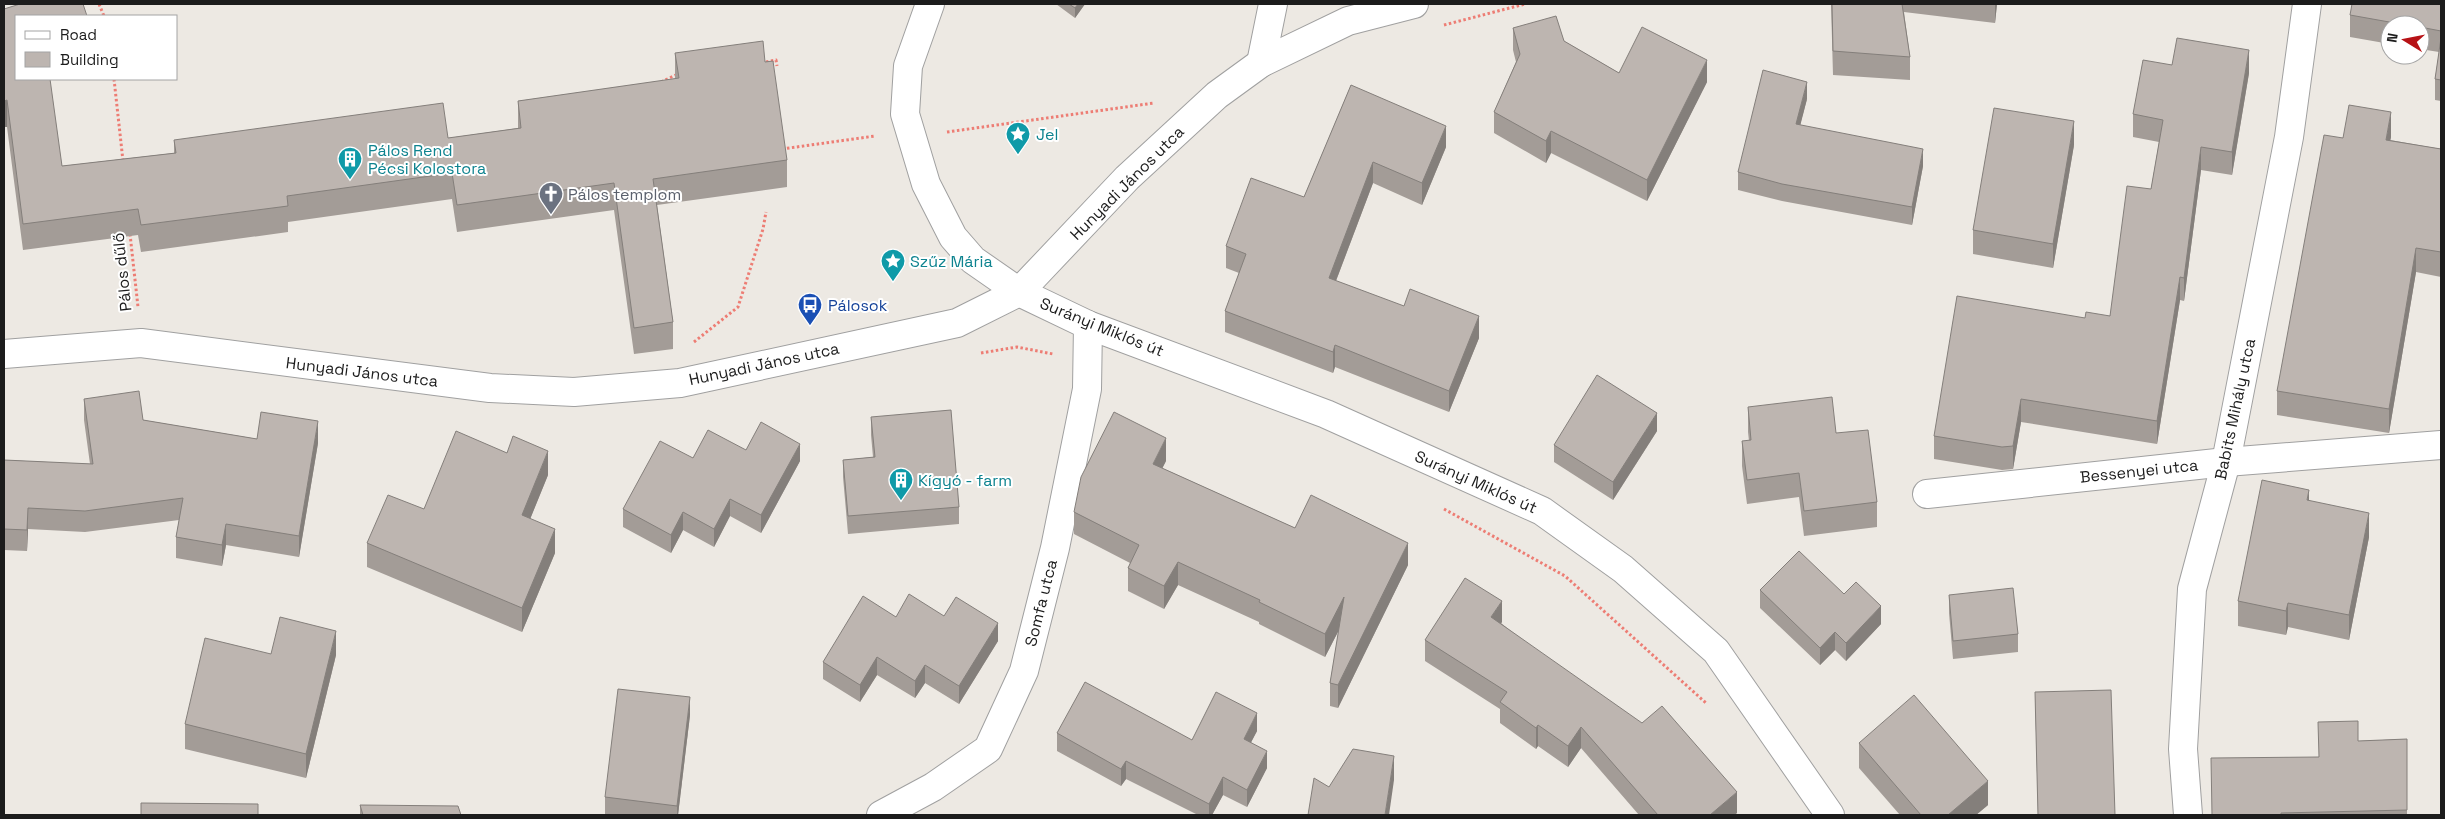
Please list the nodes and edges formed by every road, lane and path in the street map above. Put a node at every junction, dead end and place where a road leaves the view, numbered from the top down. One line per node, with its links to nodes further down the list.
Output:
1 (928, 4): 20 (street, Surányi Miklós út)
2 (1273, 4): 8 (street)
3 (1414, 4): 8 (street, Hunyadi János utca)
4 (1526, 4): 6 (path)
5 (2307, 4): 28 (street, Babits Mihály utca)
6 (1441, 26)
7 (758, 63): 9 (path)
8 (1261, 63): 20 (street, Hunyadi János utca)
9 (777, 66)
10 (685, 73): 12 (path)
11 (114, 80): 17 (path)
12 (653, 86)
13 (1157, 103): 14 (path)
14 (945, 132)
15 (880, 135): 16 (path)
16 (782, 150)
17 (124, 166)
18 (766, 212): 23 (path)
19 (130, 224): 22 (path, Pálos dűlő)
20 (1019, 292): 21 (street, Surányi Miklós út); 22 (street, Hunyadi János utca)
21 (1088, 325): 26 (street, Somfa utca); 33 (street, Surányi Miklós út)
22 (141, 343): 24 (street, Hunyadi János utca)
23 (690, 344)
24 (4, 354)
25 (971, 354): 26 (path)
26 (1088, 361): 32 (street, Somfa utca)
27 (2441, 445): 28 (street, Bessenyei utca)
28 (2226, 462): 29 (street, Bessenyei utca); 34 (street, Babits Mihály utca)
29 (1927, 494)
30 (1436, 504): 31 (path)
31 (1710, 706)
32 (881, 815)
33 (1830, 815)
34 (2188, 815)

